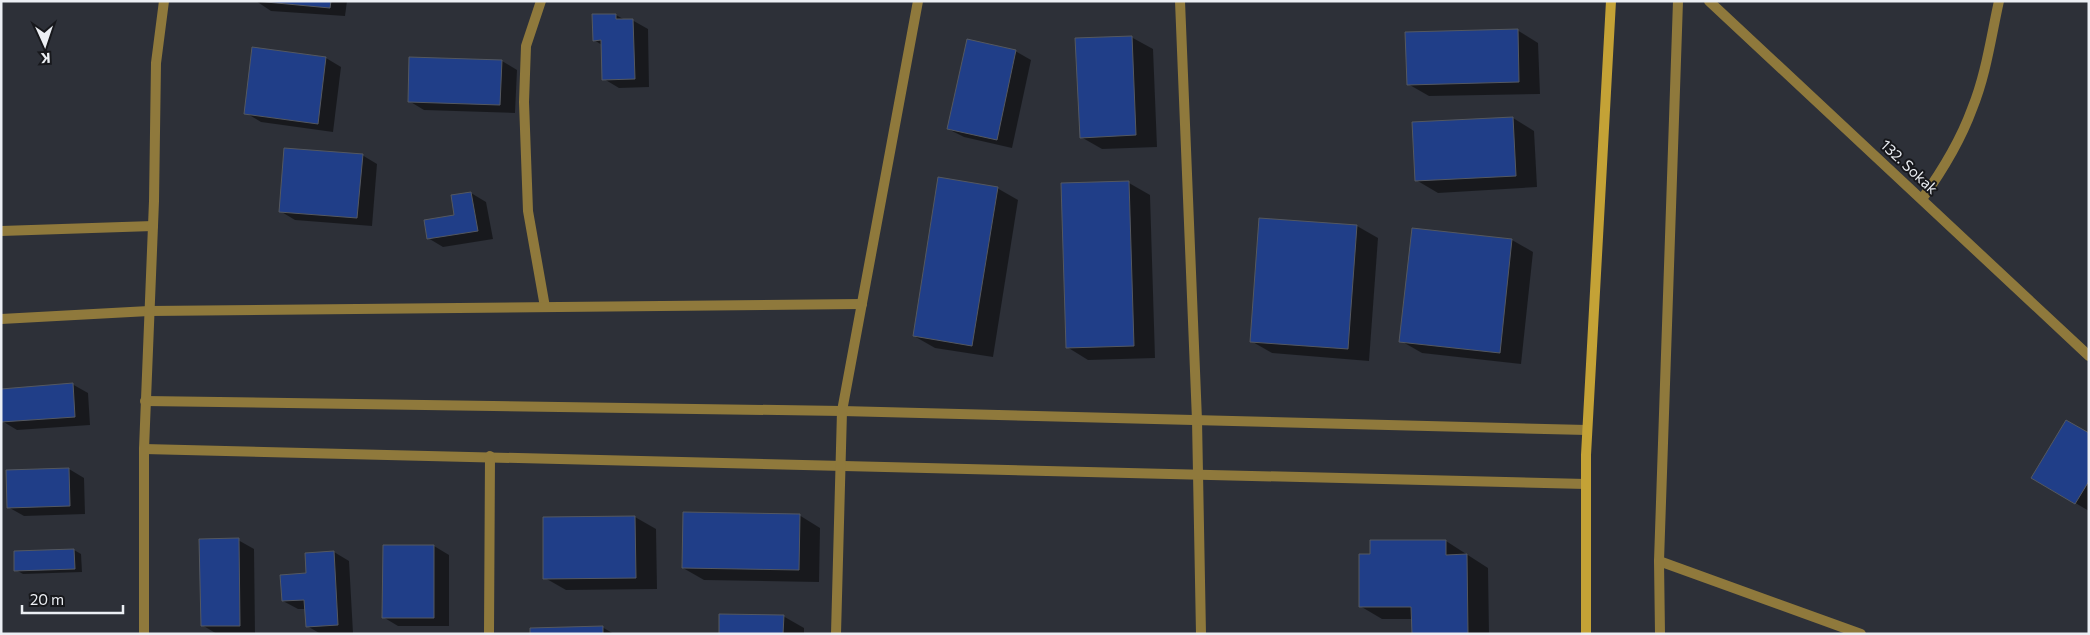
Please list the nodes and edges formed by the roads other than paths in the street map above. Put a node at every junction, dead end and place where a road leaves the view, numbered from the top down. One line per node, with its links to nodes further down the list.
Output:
1 (164, 1): 10 (street)
2 (541, 1): 13 (street)
3 (918, 1): 12 (street)
4 (1180, 1): 19 (street)
5 (1611, 1): 20 (street)
6 (1678, 1): 26 (street)
7 (1709, 1): 9 (street, 132. Sokak)
8 (1999, 1): 9 (street)
9 (1922, 199): 16 (street, 132. Sokak)
10 (153, 226): 11 (street); 14 (street)
11 (1, 232)
12 (862, 304): 13 (street); 18 (street)
13 (545, 307): 14 (street)
14 (149, 311): 15 (street); 17 (street)
15 (1, 319)
16 (2089, 356)
17 (146, 401): 18 (street); 21 (street)
18 (842, 411): 19 (street); 23 (street)
19 (1197, 420): 20 (street); 24 (street)
20 (1587, 430): 25 (street)
21 (144, 449): 22 (street); 27 (street)
22 (490, 456): 23 (street); 28 (street)
23 (840, 464): 24 (street); 29 (street)
24 (1198, 474): 25 (street); 30 (street)
25 (1586, 484): 31 (street)
26 (1659, 561): 32 (street); 33 (street)
27 (144, 634)
28 (489, 634)
29 (836, 634)
30 (1201, 634)
31 (1586, 634)
32 (1660, 634)
33 (1861, 634)

